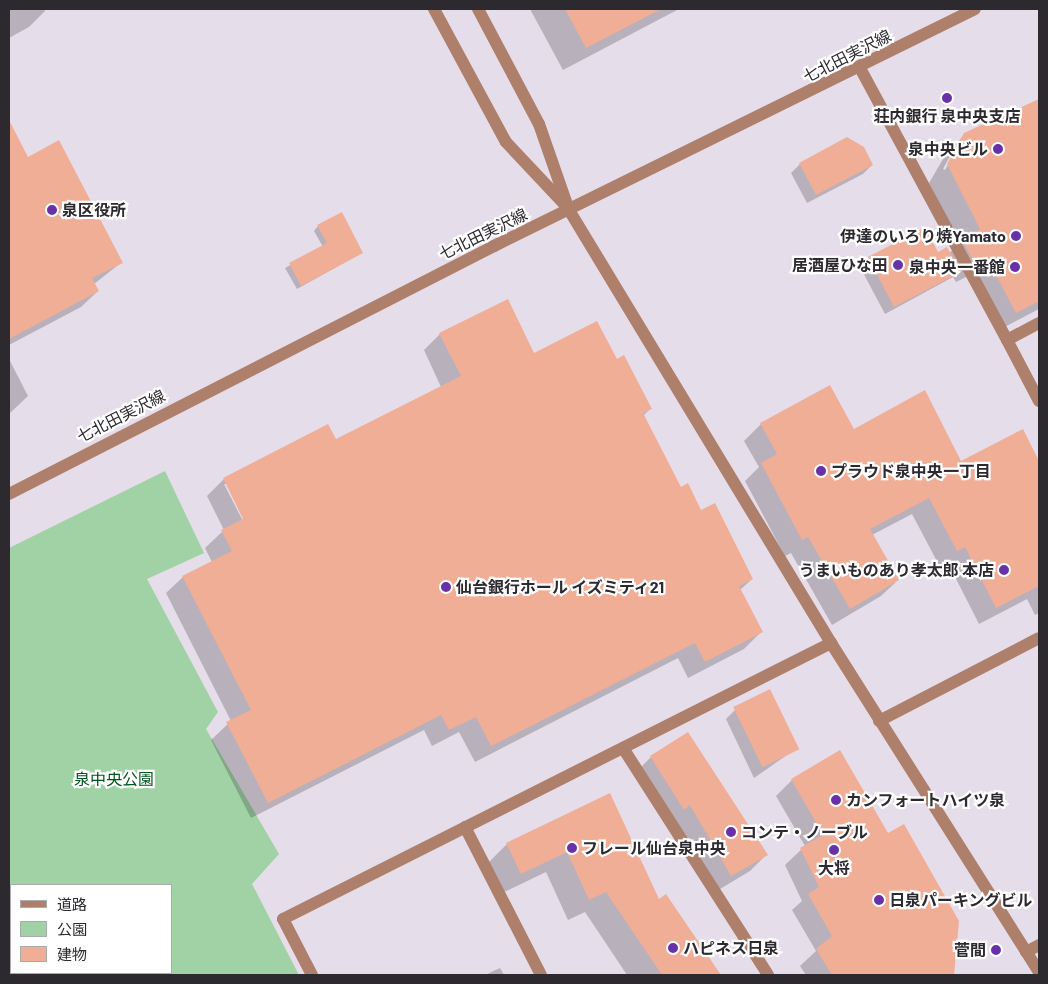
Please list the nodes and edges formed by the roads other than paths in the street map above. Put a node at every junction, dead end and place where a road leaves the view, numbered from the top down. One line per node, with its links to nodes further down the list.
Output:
1 (434, 9): 5 (street)
2 (478, 9): 5 (street)
3 (975, 9): 4 (street, 七北田実沢線)
4 (860, 68): 5 (street, 七北田実沢線); 7 (street)
5 (569, 210): 9 (street, 七北田実沢線); 11 (street)
6 (1039, 323): 7 (street)
7 (1007, 340): 8 (street)
8 (1039, 401)
9 (9, 494)
10 (1039, 638): 12 (street)
11 (831, 643): 12 (street); 13 (street)
12 (879, 721): 16 (street)
13 (623, 748): 14 (street); 20 (street)
14 (465, 827): 18 (street); 19 (street)
15 (1039, 944): 16 (street)
16 (1026, 952): 17 (street)
17 (1039, 972)
18 (312, 975)
19 (541, 975)
20 (768, 975)

